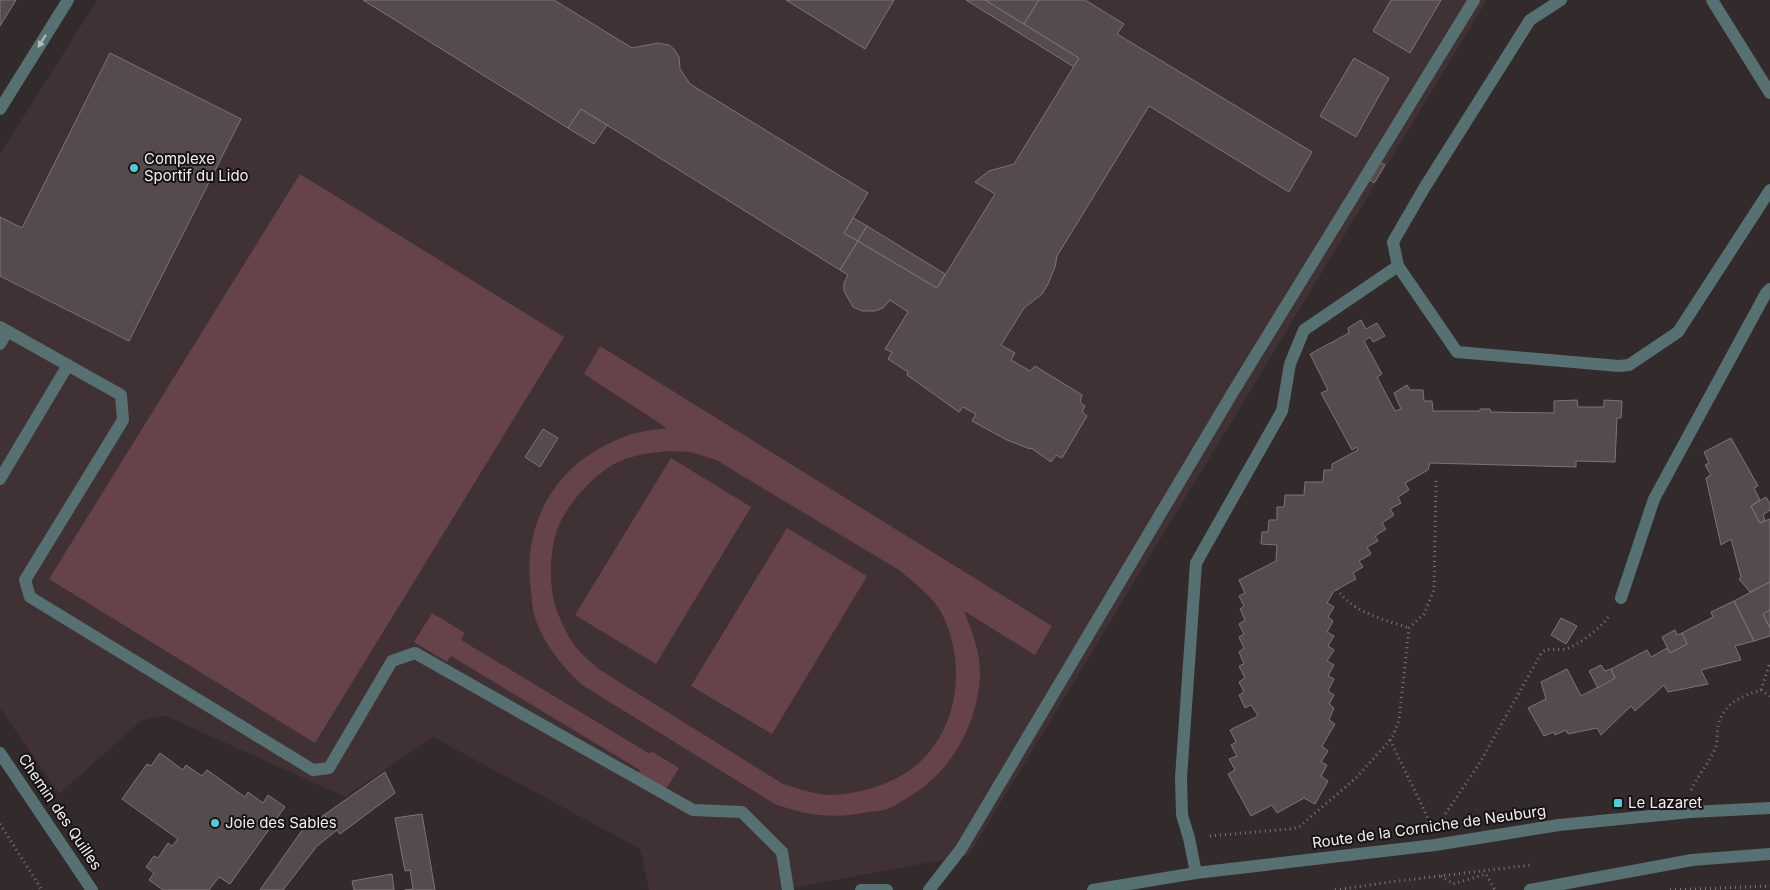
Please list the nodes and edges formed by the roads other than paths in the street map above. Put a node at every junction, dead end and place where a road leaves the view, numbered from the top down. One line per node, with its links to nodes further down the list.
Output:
1 (68, 0): 6 (street, one-way to 6)
2 (1474, 0): 23 (street)
3 (1561, 0): 8 (street)
4 (1712, 0): 5 (street)
5 (1770, 93)
6 (0, 109)
7 (1770, 190): 8 (street)
8 (1398, 266): 18 (street)
9 (1770, 289): 14 (street)
10 (4, 329): 11 (street); 12 (street)
11 (0, 344)
12 (68, 365): 13 (street); 20 (street)
13 (0, 479)
14 (1621, 598)
15 (0, 753): 19 (street, Chemin des Quilles)
16 (1770, 808): 18 (street, Route de la Corniche de Neuburg)
17 (1770, 854): 25 (street)
18 (1196, 873): 24 (street, Route de la Corniche de Neuburg)
19 (92, 890)
20 (788, 890)
21 (861, 890): 22 (street)
22 (888, 890)
23 (928, 890)
24 (1093, 890)
25 (1530, 890)

